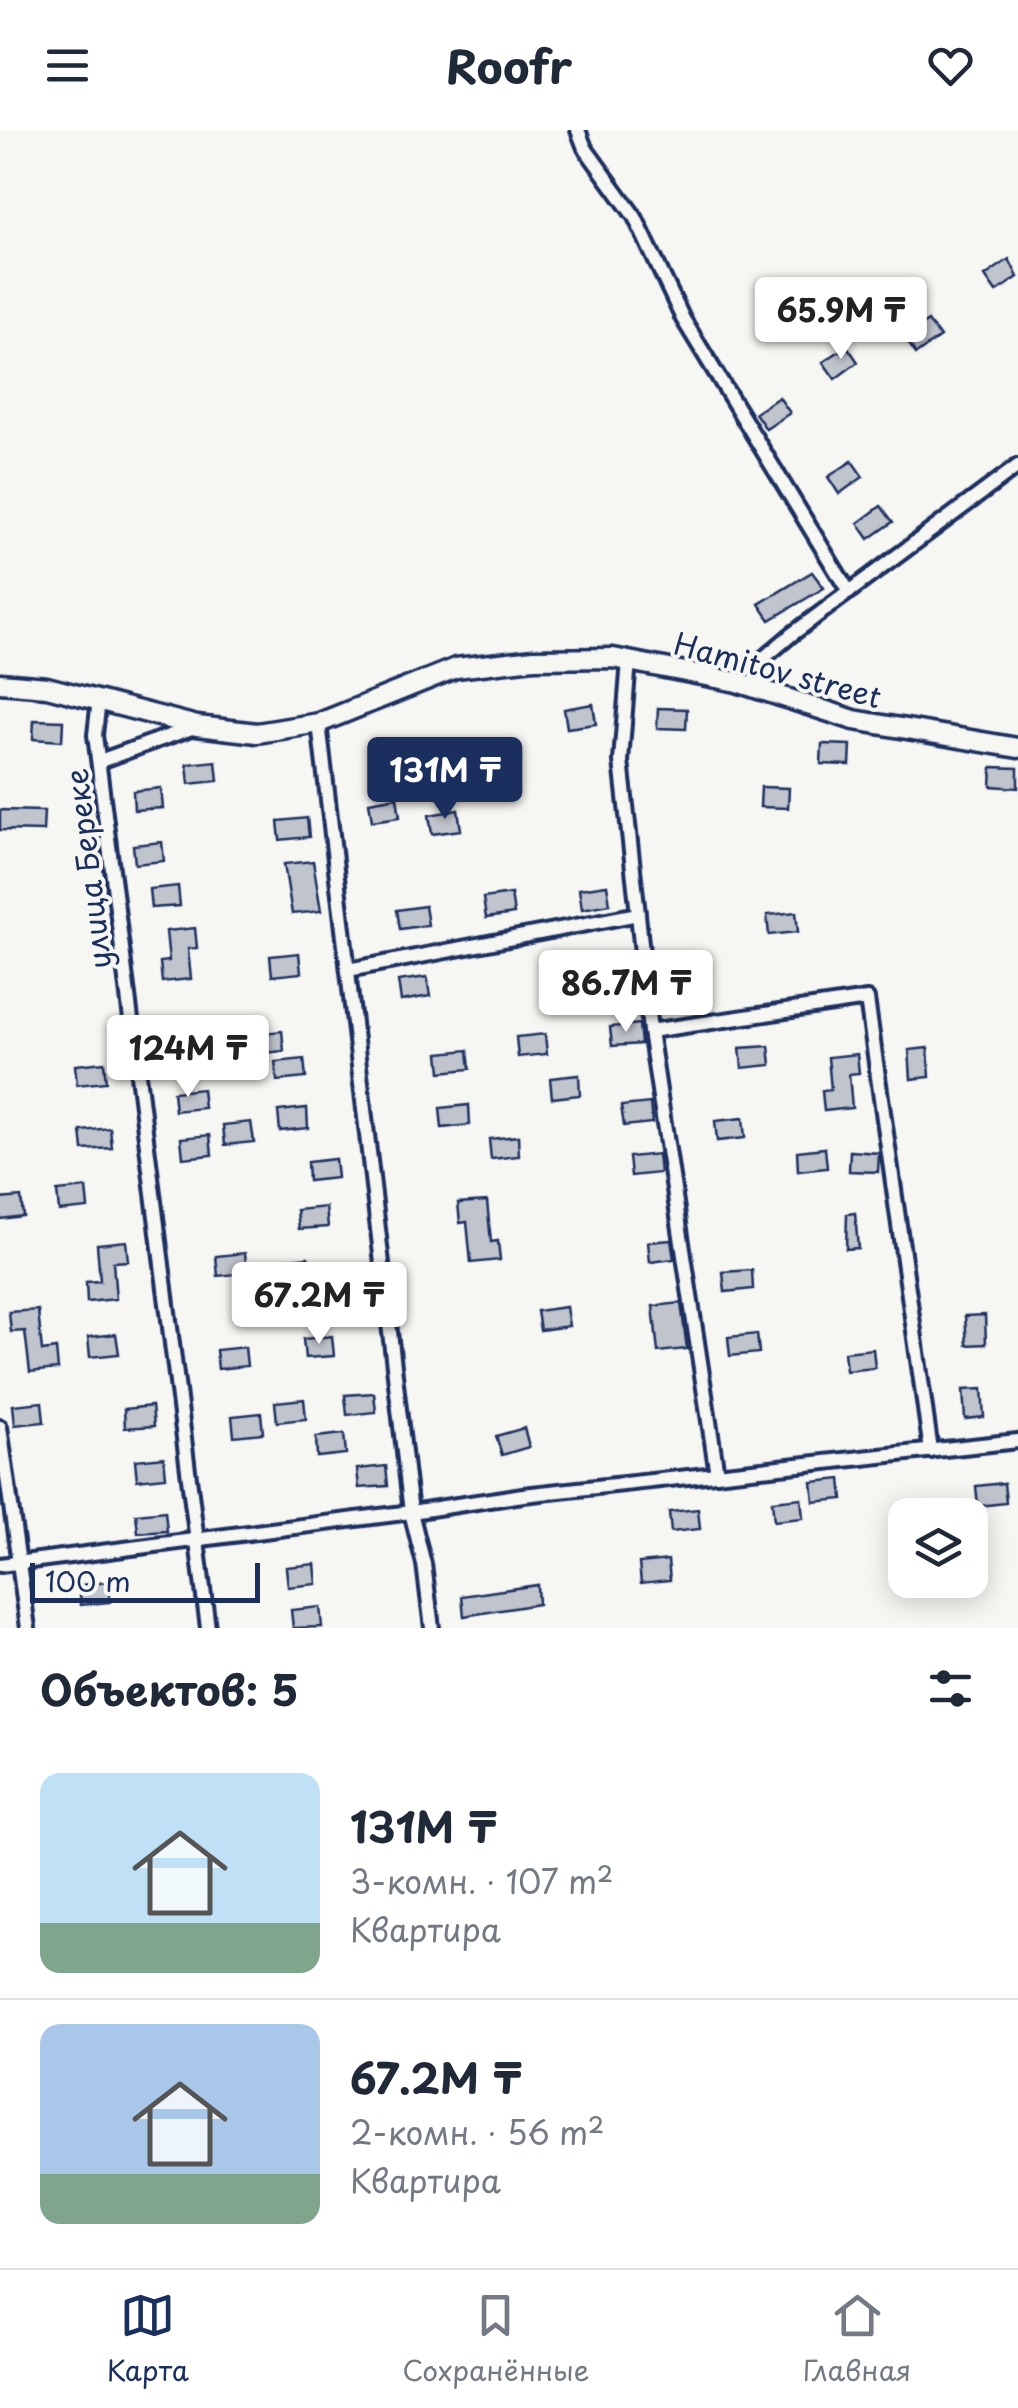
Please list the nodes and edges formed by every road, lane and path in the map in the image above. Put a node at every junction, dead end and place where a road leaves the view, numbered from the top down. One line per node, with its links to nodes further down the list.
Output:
1 (578, 130): 3 (street)
2 (1018, 466): 3 (street)
3 (848, 592): 6 (street)
4 (629, 660): 6 (street, Hamitov street); 8 (street, Hamitov street); 12 (street)
5 (0, 682): 7 (street, Hamitov street)
6 (754, 688): 10 (street, Hamitov street)
7 (99, 699): 9 (street, Hamitov street); 11 (street, улица Береке)
8 (318, 723): 9 (street, Hamitov street); 13 (street)
9 (197, 726): 11 (street)
10 (1018, 748)
11 (100, 761): 20 (street, улица Береке)
12 (638, 914): 13 (street); 14 (street)
13 (348, 970): 19 (street)
14 (650, 1032): 17 (street); 18 (street)
15 (0, 1428): 21 (street)
16 (1018, 1441): 17 (street)
17 (932, 1451): 18 (street)
18 (717, 1474): 19 (street)
19 (410, 1512): 20 (street); 25 (street)
20 (197, 1540): 21 (street); 24 (street, улица Береке)
21 (20, 1563): 22 (street); 23 (street)
22 (0, 1565)
23 (28, 1628)
24 (208, 1628)
25 (432, 1628)

